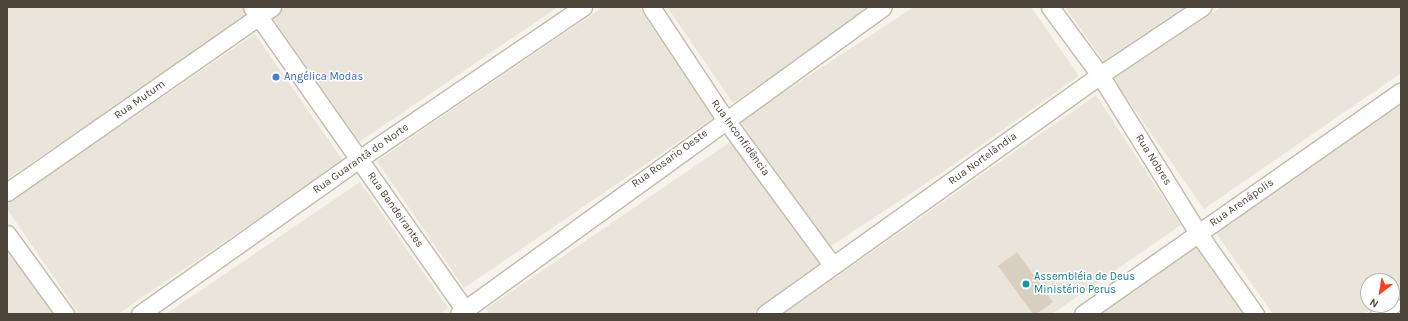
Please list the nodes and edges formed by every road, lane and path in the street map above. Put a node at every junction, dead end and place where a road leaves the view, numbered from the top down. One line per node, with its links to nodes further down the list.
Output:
1 (583, 7): 10 (street, Rua Guarantã do Norte)
2 (651, 7): 9 (street, Rua Inconfidência)
3 (883, 7): 9 (street, Rua Rosario Oeste)
4 (1050, 7): 7 (street, Rua Nobres)
5 (1202, 7): 7 (street, Rua Nortelândia)
6 (261, 10): 10 (street, Rua Bandeirantes); 11 (street, Rua Mutum)
7 (1100, 75): 12 (street, Rua Nobres); 14 (street, Rua Nortelândia)
8 (1401, 91): 12 (street, Rua Arenápolis)
9 (725, 119): 14 (street, Rua Inconfidência); 15 (street, Rua Rosario Oeste)
10 (359, 159): 15 (street, Rua Bandeirantes); 17 (street, Rua Guarantã do Norte)
11 (7, 192)
12 (1198, 233): 19 (street, Rua Arenápolis); 20 (street, Rua Nobres)
13 (7, 234): 16 (street)
14 (833, 266): 18 (street, Rua Nortelândia)
15 (464, 312)
16 (65, 314)
17 (140, 314)
18 (765, 314)
19 (1083, 314)
20 (1255, 314)

